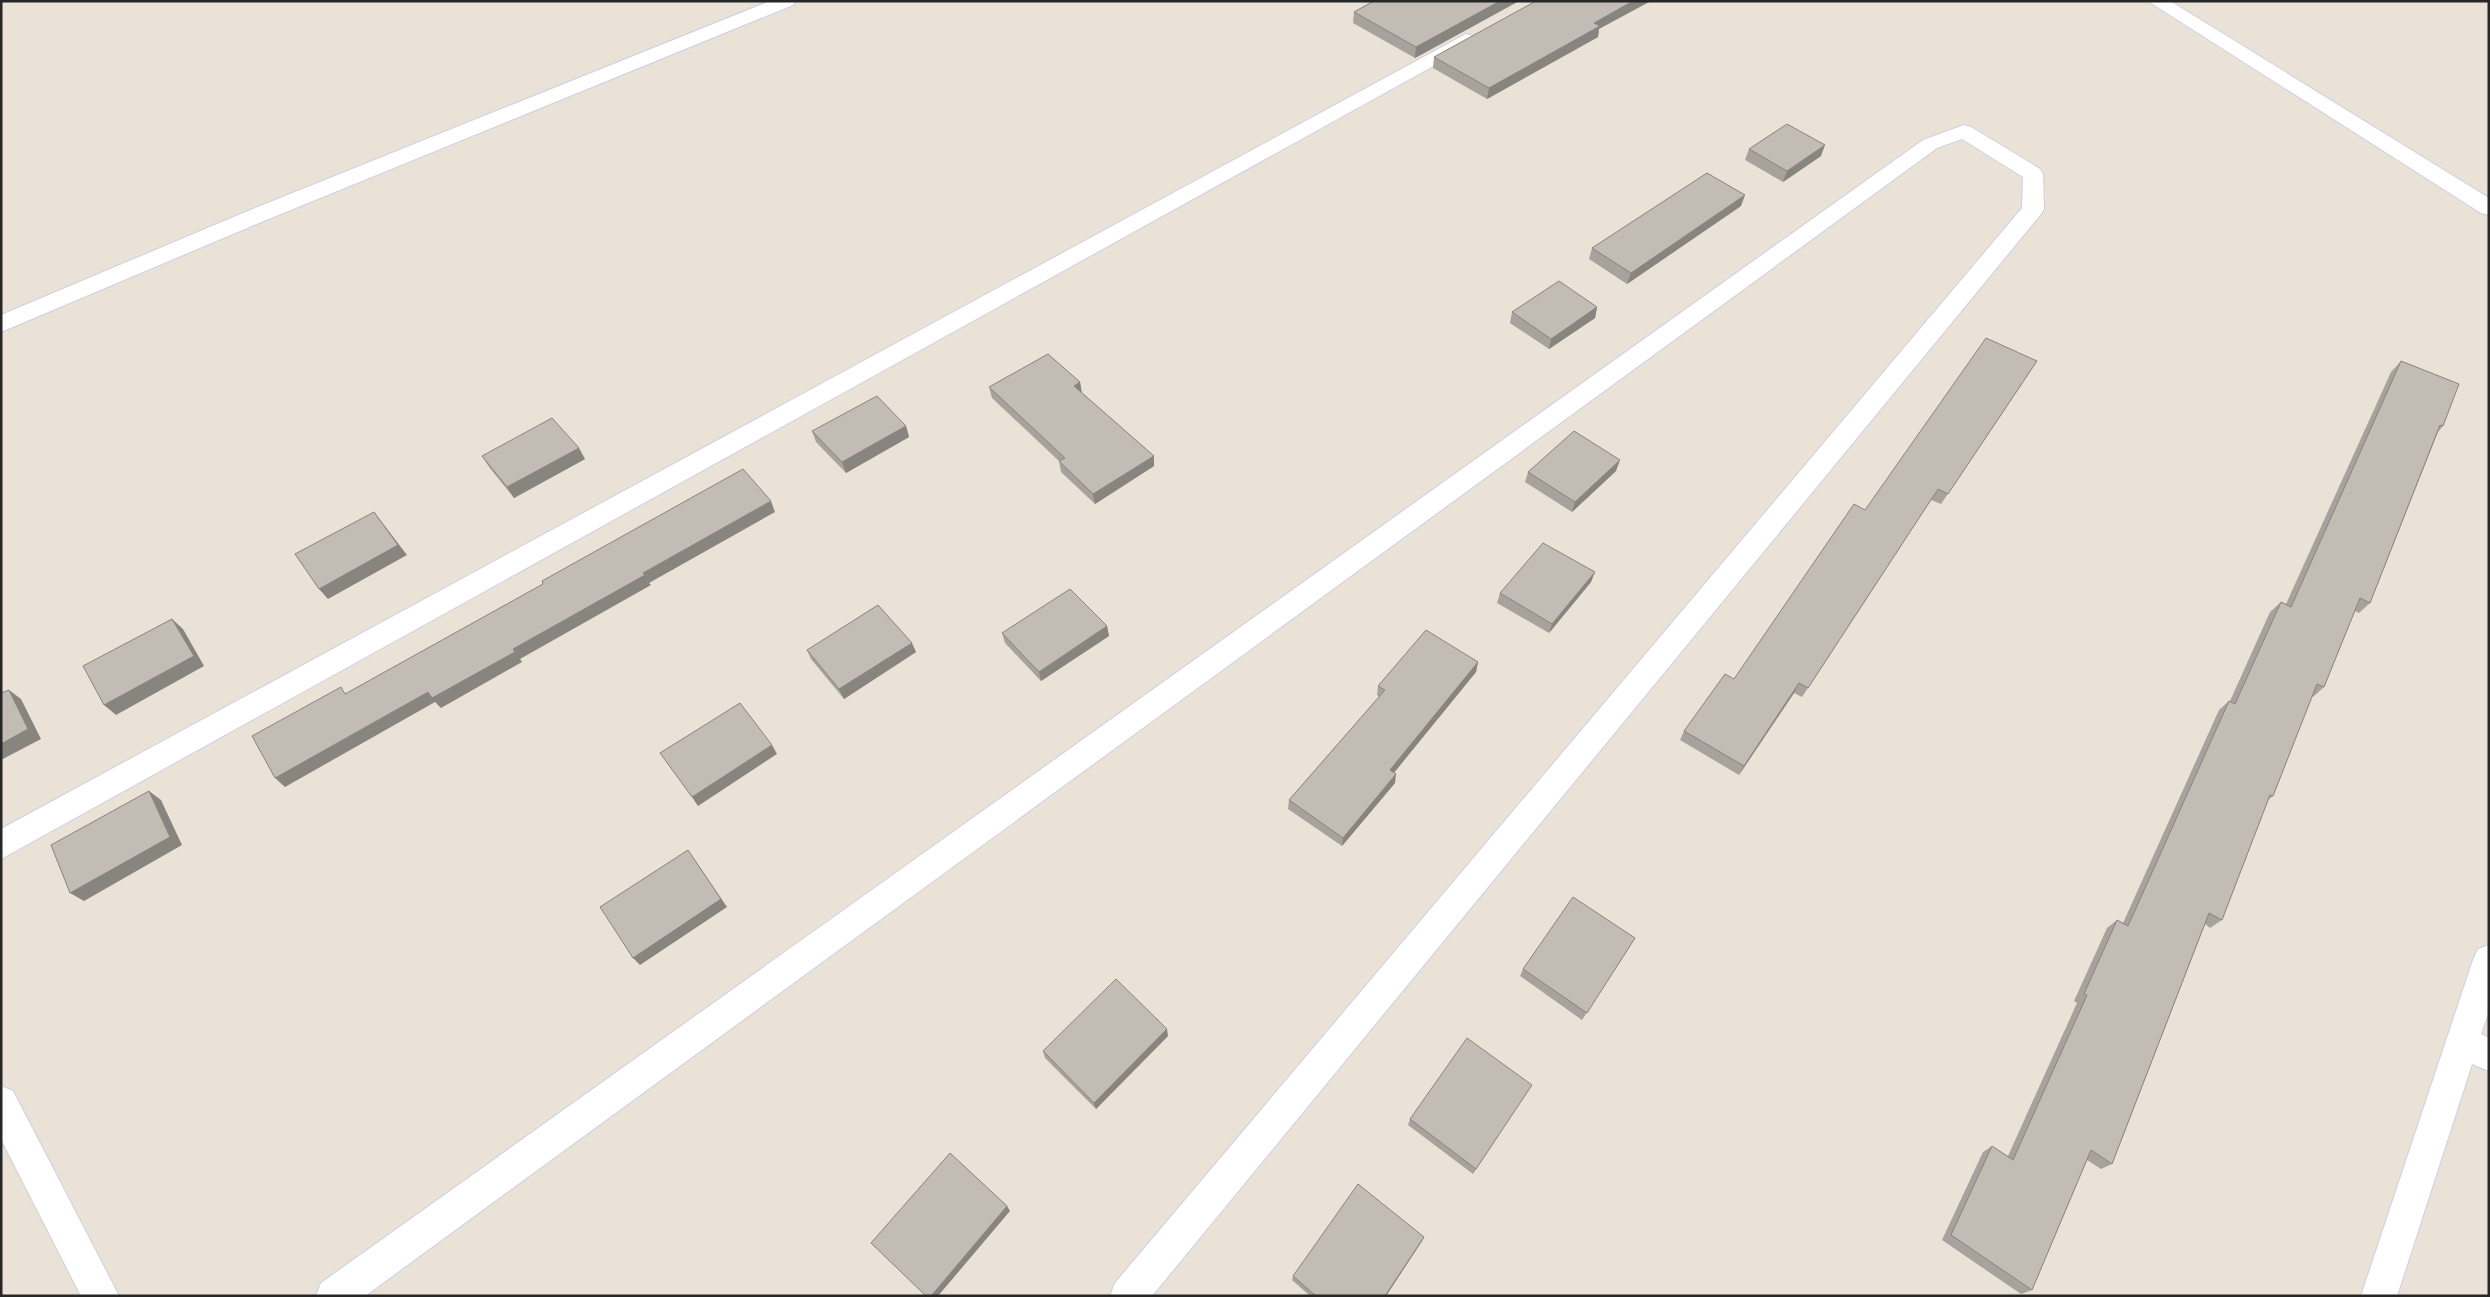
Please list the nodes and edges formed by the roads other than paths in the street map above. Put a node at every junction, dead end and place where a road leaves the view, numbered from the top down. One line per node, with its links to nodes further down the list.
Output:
1 (787, 1): 5 (street)
2 (2157, 1): 4 (street)
3 (1485, 30): 6 (street)
4 (2489, 208)
5 (1, 324)
6 (1, 845)
7 (2489, 960): 8 (street)
8 (2476, 1049): 13 (street)
9 (1, 1103): 10 (street)
10 (101, 1296)
11 (334, 1296): 12 (street)
12 (1128, 1296)
13 (2379, 1296)

